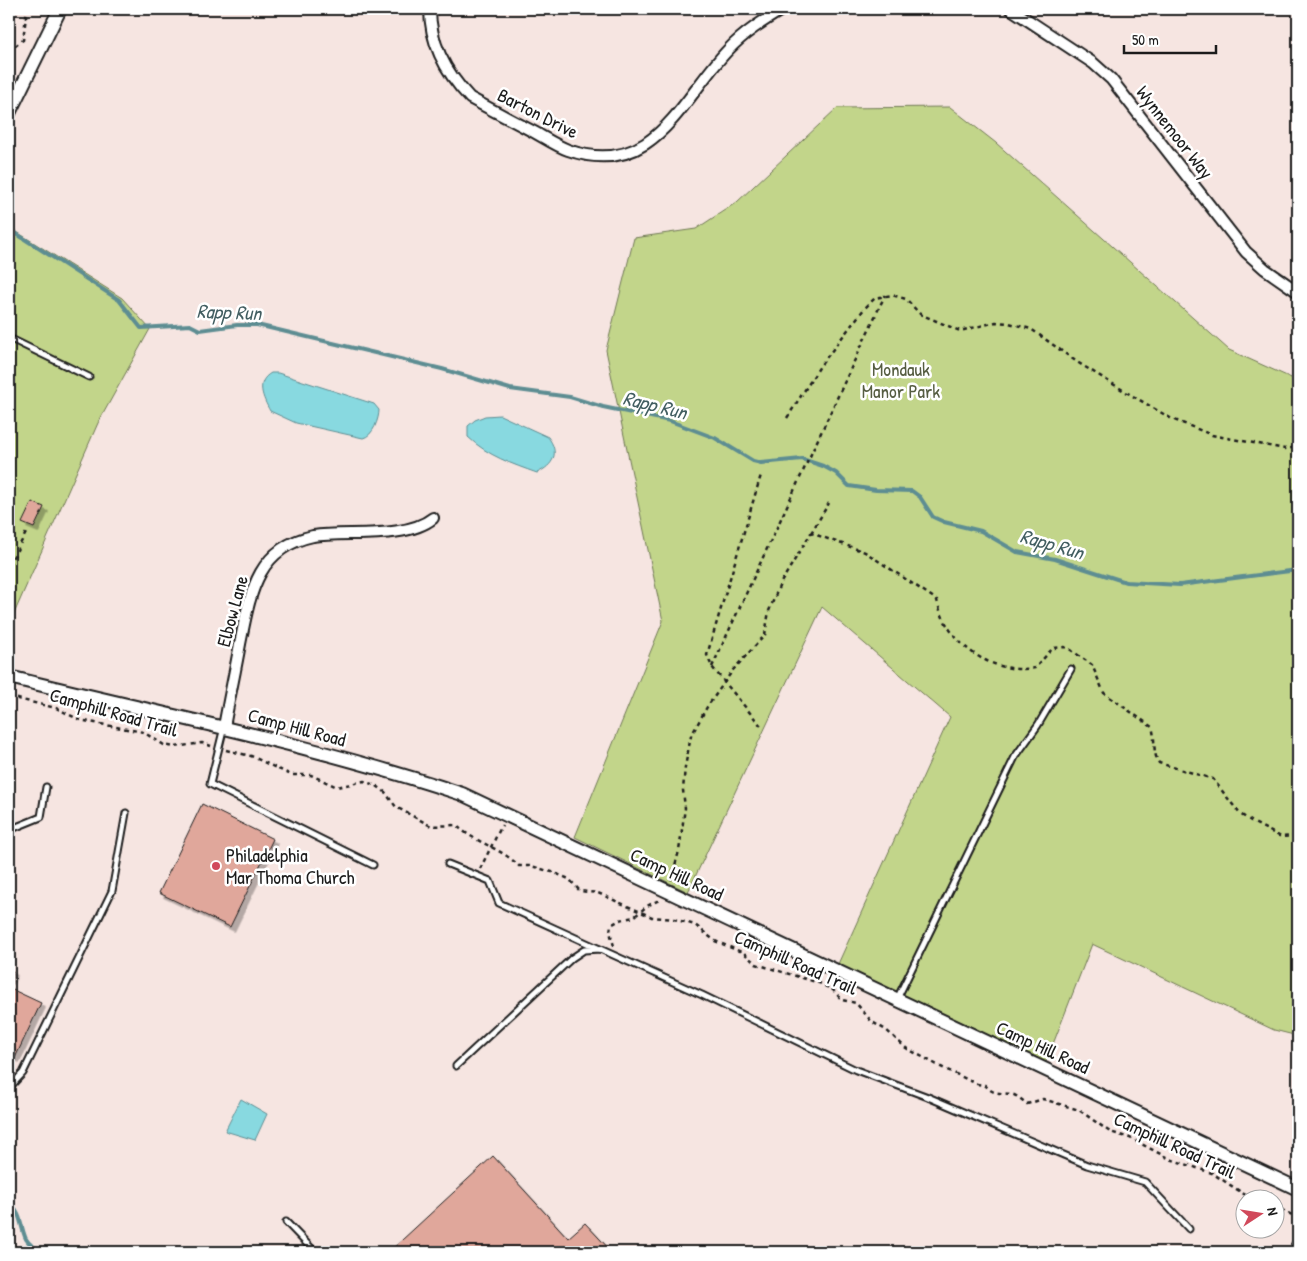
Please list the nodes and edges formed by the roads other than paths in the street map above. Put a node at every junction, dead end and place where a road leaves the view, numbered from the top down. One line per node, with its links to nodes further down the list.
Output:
1 (60, 9): 7 (street)
2 (430, 9): 3 (street, Barton Drive)
3 (783, 9)
4 (1011, 9): 6 (street, Wynnemoor Way)
5 (1035, 9): 6 (street)
6 (1029, 19): 8 (street, Wynnemoor Way)
7 (9, 113)
8 (1298, 292)
9 (9, 338): 10 (lane)
10 (88, 377)
11 (432, 518): 14 (street, Elbow Lane)
12 (1071, 669): 21 (lane)
13 (9, 677): 14 (street, Camp Hill Road)
14 (224, 727): 19 (lane); 21 (street, Camp Hill Road)
15 (46, 787): 17 (lane)
16 (126, 813): 23 (lane)
17 (9, 830)
18 (448, 864): 20 (lane)
19 (373, 865)
20 (600, 949): 22 (lane); 26 (lane)
21 (897, 999): 24 (street, Camp Hill Road)
22 (456, 1066)
23 (9, 1088)
24 (1298, 1189)
25 (286, 1222): 27 (lane)
26 (1189, 1229)
27 (316, 1252)

